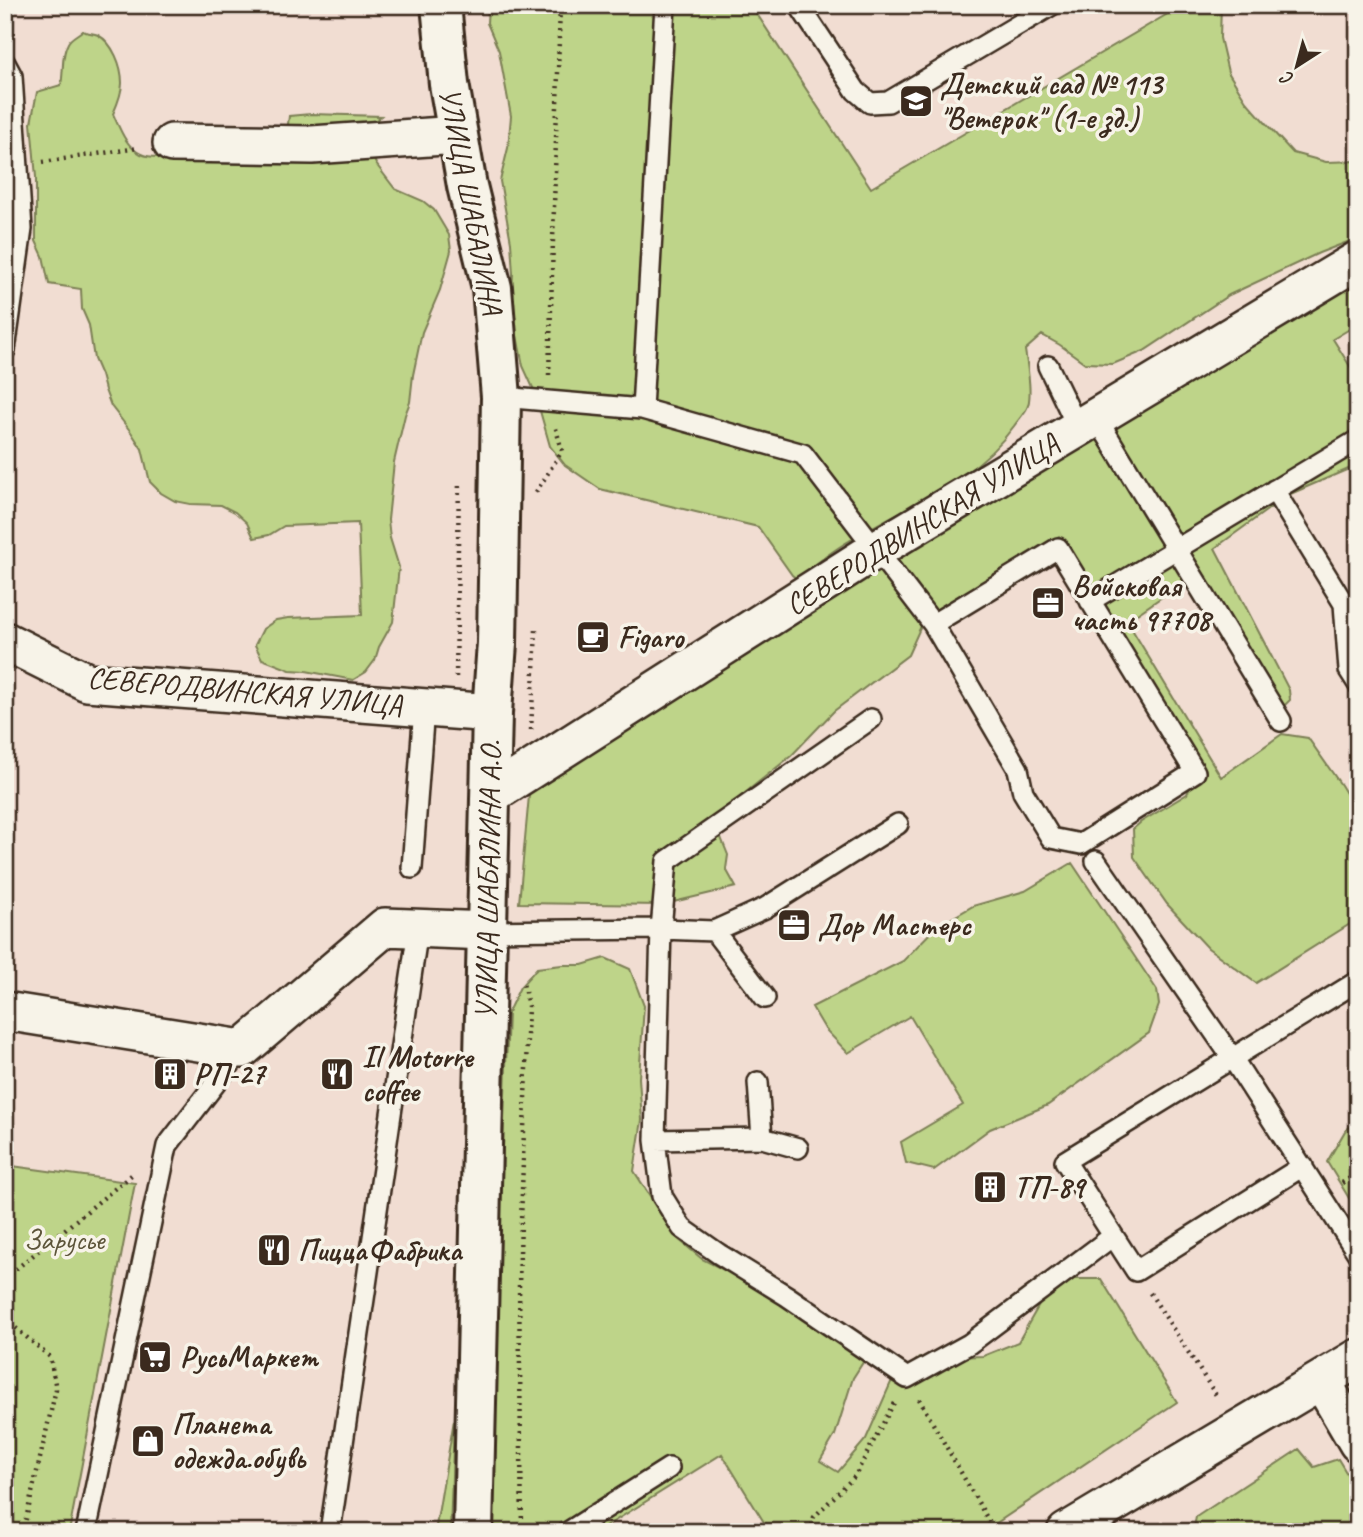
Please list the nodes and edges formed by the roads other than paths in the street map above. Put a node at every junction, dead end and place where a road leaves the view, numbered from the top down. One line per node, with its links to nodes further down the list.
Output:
1 (441, 5): 6 (street, УЛИЦА ШАБАЛИНА)
2 (666, 5): 13 (lane)
3 (799, 5): 4 (lane)
4 (1052, 5)
5 (5, 63): 8 (lane)
6 (458, 135): 7 (street); 12 (street, УЛИЦА ШАБАЛИНА)
7 (172, 143)
8 (14, 227): 10 (lane)
9 (1358, 260): 14 (street, СЕВЕРОДВИНСКАЯ УЛИЦА)
10 (6, 342)
11 (1048, 366): 14 (lane)
12 (501, 397): 13 (lane); 24 (street, УЛИЦА ШАБАЛИНА А.О.)
13 (642, 409): 17 (lane)
14 (1087, 423): 17 (street, СЕВЕРОДВИНСКАЯ УЛИЦА); 18 (lane)
15 (1358, 440): 16 (lane)
16 (1274, 490): 18 (lane); 22 (lane)
17 (877, 549): 20 (lane); 27 (street, СЕВЕРОДВИНСКАЯ УЛИЦА)
18 (1175, 550): 19 (lane); 26 (lane)
19 (1090, 601): 20 (lane); 20 (lane)
20 (933, 624)
21 (5, 641): 23 (street, СЕВЕРОДВИНСКАЯ УЛИЦА)
22 (1358, 684)
23 (424, 708): 24 (street, СЕВЕРОДВИНСКАЯ УЛИЦА); 30 (lane)
24 (492, 713): 27 (street, УЛИЦА ШАБАЛИНА А.О.)
25 (871, 719): 32 (lane)
26 (1281, 721)
27 (491, 795): 34 (street, УЛИЦА ШАБАЛИНА А.О.)
28 (898, 824): 33 (lane)
29 (1096, 861): 39 (lane)
30 (412, 868)
31 (418, 929): 34 (street); 38 (street); 52 (lane)
32 (661, 929): 33 (lane); 34 (lane); 42 (lane)
33 (714, 930): 36 (lane)
34 (488, 931): 53 (street, УЛИЦА ШАБАЛИНА А.О.)
35 (1358, 981): 39 (lane)
36 (765, 998)
37 (5, 1011): 38 (street)
38 (242, 1049): 51 (lane)
39 (1233, 1059): 44 (lane); 45 (lane)
40 (758, 1082): 41 (lane)
41 (762, 1138): 42 (lane); 43 (lane)
42 (654, 1140): 45 (lane)
43 (799, 1148)
44 (1303, 1166): 45 (lane); 46 (lane)
45 (1113, 1236)
46 (1358, 1254)
47 (1358, 1358): 48 (street)
48 (1321, 1380): 49 (street); 55 (street)
49 (1358, 1443)
50 (669, 1468): 54 (lane)
51 (86, 1532)
52 (330, 1532)
53 (473, 1532)
54 (568, 1532)
55 (1066, 1532)

